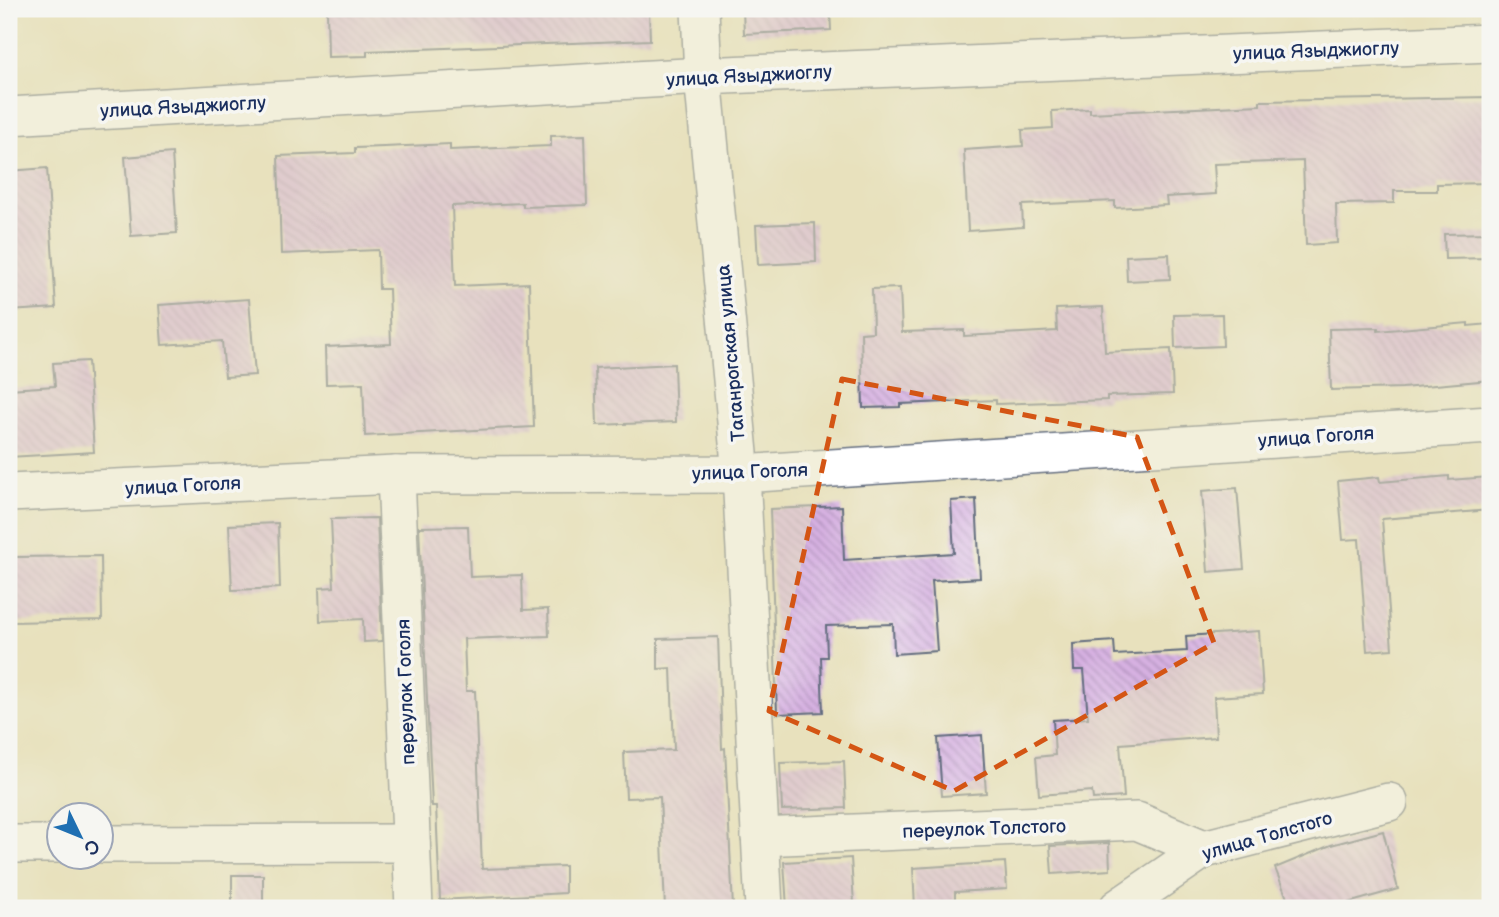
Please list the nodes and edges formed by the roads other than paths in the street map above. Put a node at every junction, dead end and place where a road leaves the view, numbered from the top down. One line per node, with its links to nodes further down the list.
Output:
1 (700, 9): 3 (street, Таганрогская улица)
2 (1490, 43): 3 (street, улица Языджиоглу)
3 (703, 76): 4 (street, улица Языджиоглу); 6 (street, Таганрогская улица)
4 (9, 116)
5 (1490, 425): 6 (street, улица Гоголя)
6 (741, 474): 7 (street, улица Гоголя); 10 (street, Таганрогская улица)
7 (396, 475): 8 (street, улица Гоголя); 11 (street, переулок Гоголя)
8 (9, 493)
9 (1389, 802): 15 (street, улица Толстого)
10 (760, 837): 15 (street, переулок Толстого); 17 (street, Таганрогская улица)
11 (411, 843): 13 (street); 16 (street, переулок Гоголя)
12 (46, 844): 14 (street)
13 (116, 844)
14 (9, 845)
15 (1204, 849): 18 (street, улица Толстого)
16 (414, 908)
17 (764, 908)
18 (1118, 908)

